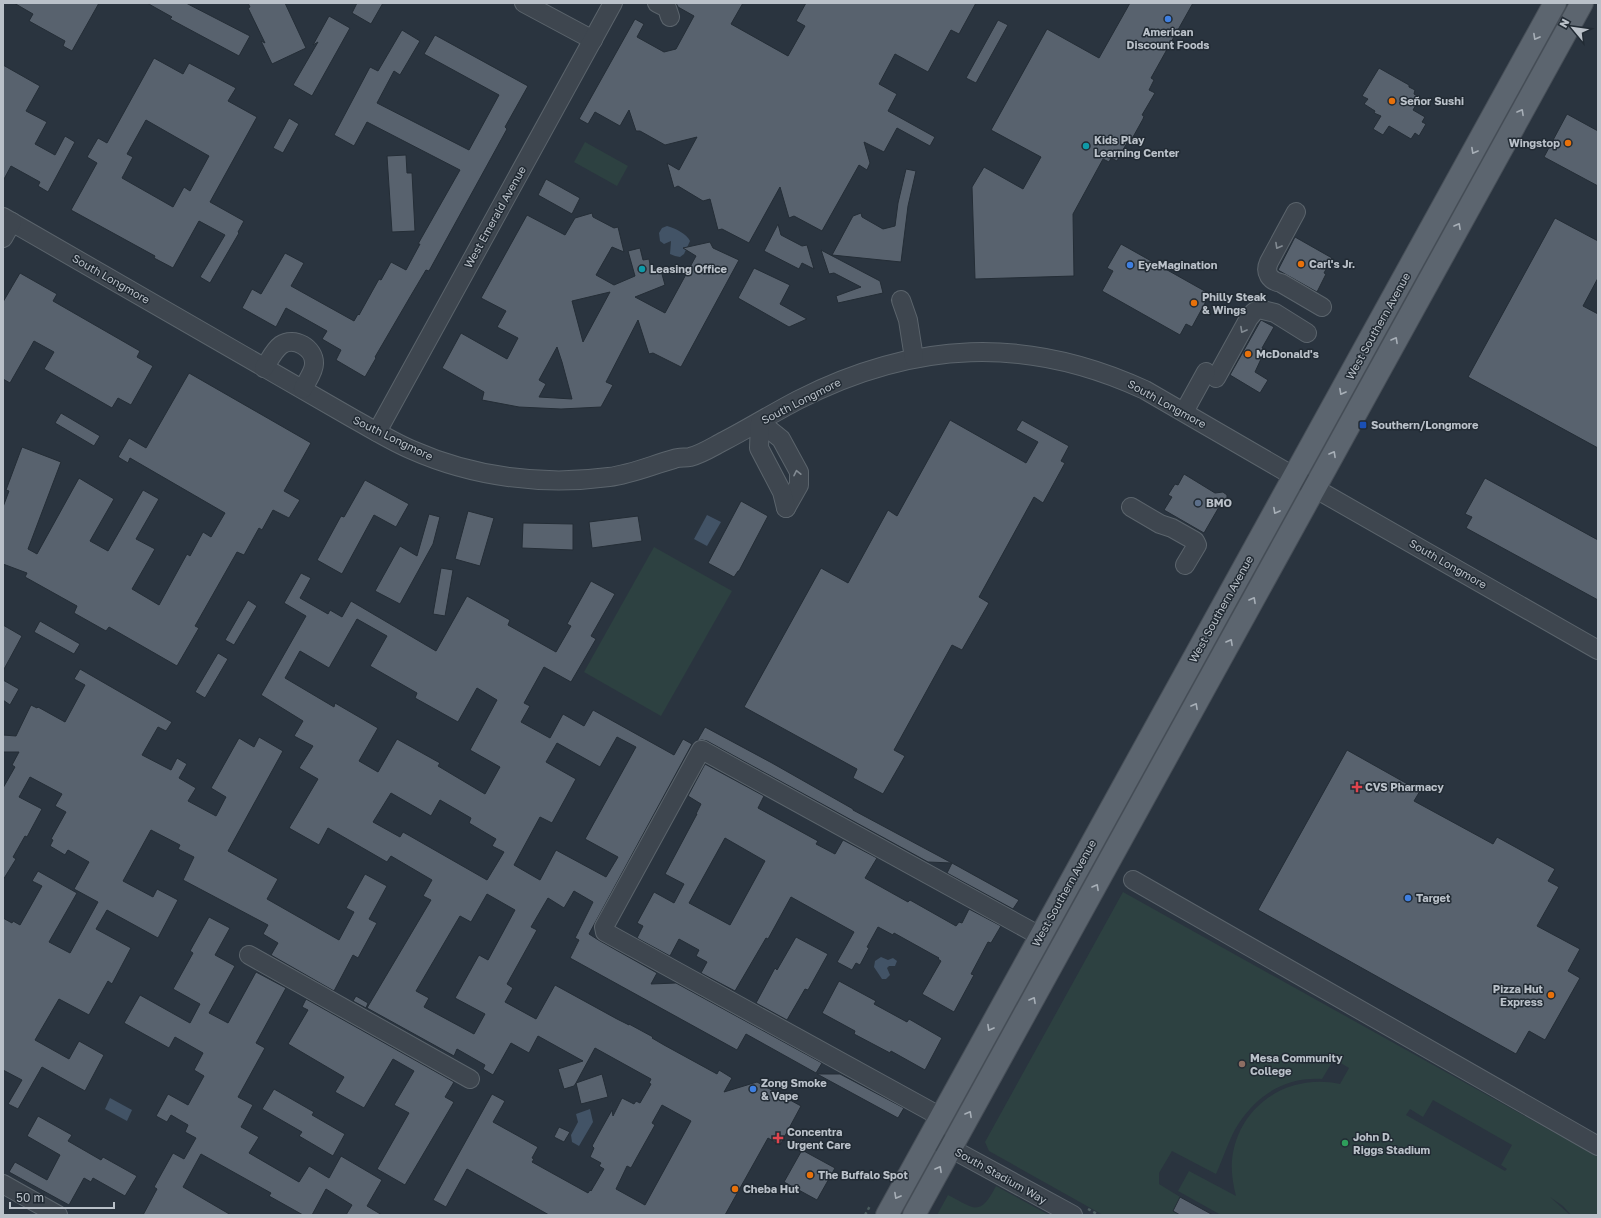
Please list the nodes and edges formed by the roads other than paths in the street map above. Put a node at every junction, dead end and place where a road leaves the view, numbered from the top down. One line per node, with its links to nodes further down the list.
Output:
1 (524, 3): 7 (street)
2 (613, 3): 7 (street, West Emerald Avenue)
3 (657, 3): 6 (street)
4 (1555, 3): 19 (main road, West Southern Avenue, one-way to 19)
5 (1582, 3): 20 (main road, West Southern Avenue, one-way to 5)
6 (670, 17)
7 (593, 40): 18 (street, West Emerald Avenue)
8 (1296, 212): 12 (street, one-way to 12)
9 (8, 220): 10 (street); 15 (street, South Longmore)
10 (3, 238)
11 (901, 300): 14 (street)
12 (1322, 308)
13 (1308, 333): 17 (street, one-way to 17)
14 (914, 358): 17 (street, South Longmore); 18 (street, South Longmore)
15 (264, 368): 16 (street, South Longmore); 16 (street)
16 (303, 390): 18 (street, South Longmore)
17 (1184, 412): 19 (street, South Longmore)
18 (377, 432)
19 (1295, 477): 20 (street, South Longmore); 24 (main road, West Southern Avenue, one-way to 24)
20 (1314, 488): 23 (street, South Longmore); 25 (main road, West Southern Avenue, one-way to 20)
21 (1131, 507): 22 (street)
22 (1191, 554)
23 (1598, 650)
24 (1177, 690): 25 (main road); 27 (main road, West Southern Avenue)
25 (1125, 835): 33 (main road, West Southern Avenue, one-way to 25)
26 (1133, 880): 32 (street)
27 (1040, 936): 30 (main road, West Southern Avenue, one-way to 30); 30 (street)
28 (249, 955): 29 (street)
29 (470, 1079)
30 (941, 1117): 31 (main road, West Southern Avenue)
31 (930, 1137): 33 (street, South Stadium Way); 36 (main road, West Southern Avenue, one-way to 36)
32 (1598, 1146)
33 (951, 1148): 37 (main road, West Southern Avenue, one-way to 33); 38 (street, South Stadium Way)
34 (3, 1184): 35 (street)
35 (58, 1215)
36 (887, 1215)
37 (914, 1215)
38 (1073, 1215)

